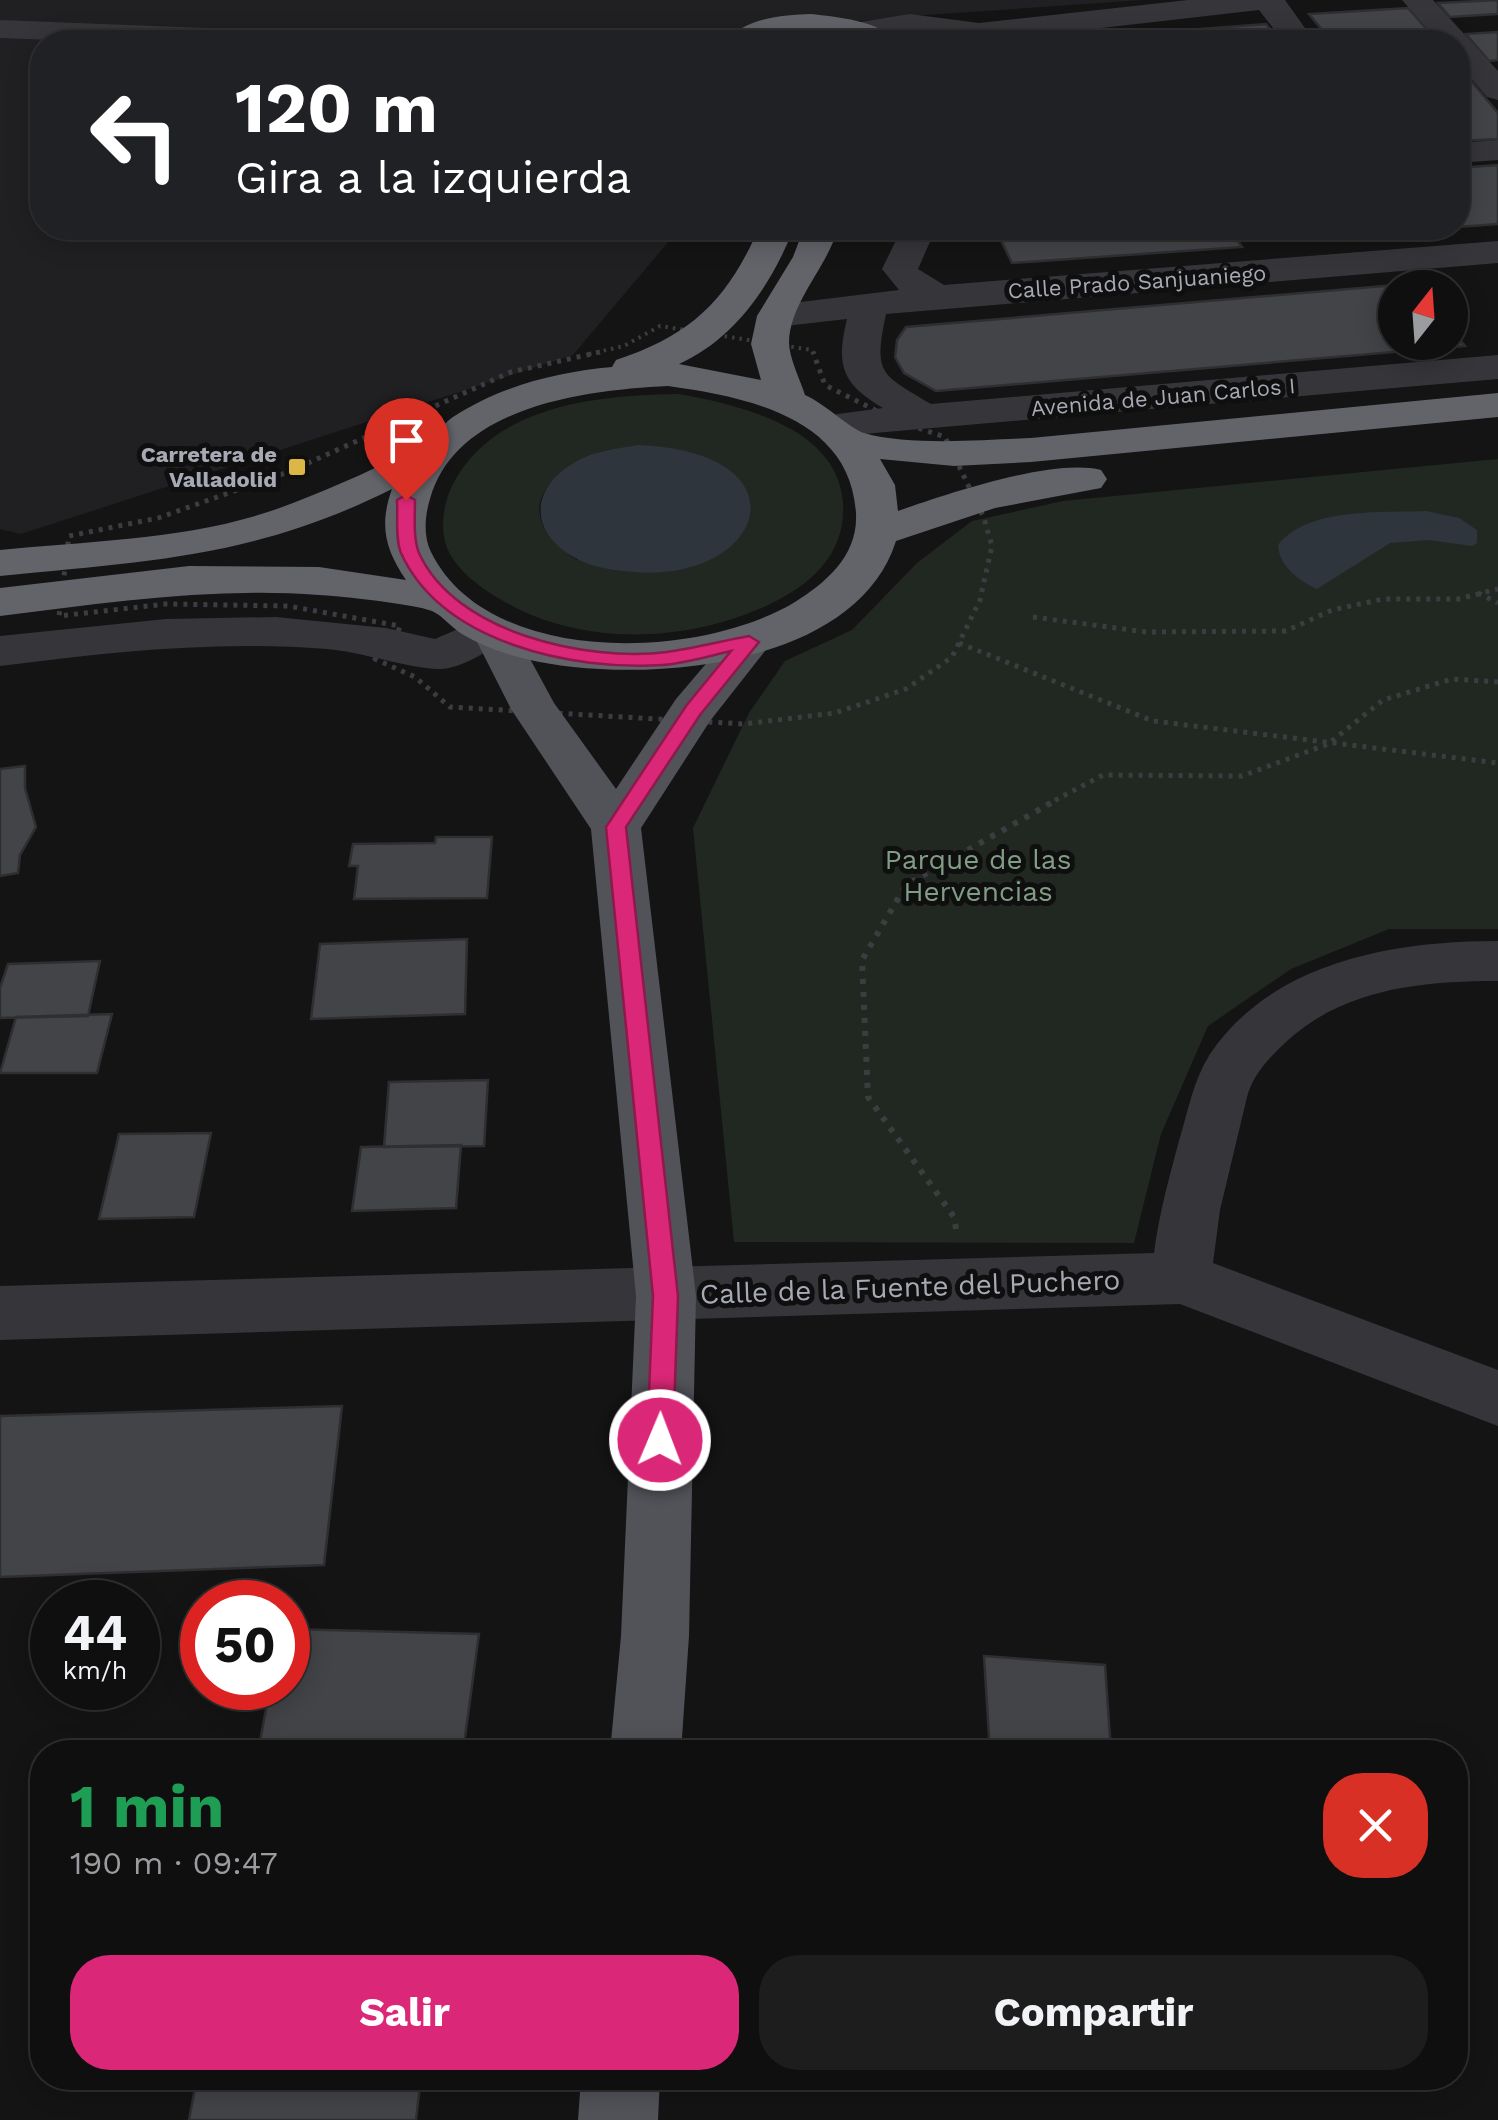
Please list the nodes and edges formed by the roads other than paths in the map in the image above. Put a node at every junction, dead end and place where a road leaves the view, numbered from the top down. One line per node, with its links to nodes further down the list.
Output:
1 (810, 0): 10 (highway)
2 (871, 0): 11 (street)
3 (1269, 0): 5 (street); 14 (street)
4 (1416, 0): 15 (street)
5 (1126, 15): 12 (street); 13 (street)
6 (756, 25): 9 (highway)
7 (0, 29): 8 (street)
8 (30, 30)
9 (834, 30)
10 (855, 30)
11 (916, 30)
12 (1071, 30)
13 (1136, 30)
14 (1291, 30)
15 (1452, 30)
16 (1470, 50): 17 (street)
17 (1493, 79)
18 (1498, 150): 19 (street)
19 (1470, 152)
20 (772, 240): 30 (highway)
21 (817, 240): 28 (highway)
22 (913, 240): 26 (street)
23 (1258, 241): 25 (street)
24 (1498, 252): 25 (street, Calle Prado Sanjuaniego)
25 (1281, 270): 26 (street, Calle Prado Sanjuaniego)
26 (938, 297): 27 (street, Calle Prado Sanjuaniego)
27 (869, 305): 28 (street, Calle Prado Sanjuaniego); 33 (street)
28 (773, 330): 31 (highway)
29 (1498, 367): 33 (street, Avenida de Juan Carlos I)
30 (602, 377): 31 (highway); 36 (highway)
31 (788, 401): 34 (highway)
32 (1498, 405): 34 (highway, Avenida de Juan Carlos I)
33 (911, 419): 34 (street, Avenida de Juan Carlos I)
34 (840, 434): 37 (highway)
35 (1498, 440): 37 (highway)
36 (433, 452): 39 (highway); 40 (highway)
37 (877, 533): 43 (highway)
38 (0, 563): 39 (highway)
39 (65, 575): 40 (highway); 41 (highway)
40 (442, 599): 42 (highway)
41 (0, 602)
42 (491, 631): 43 (highway); 44 (street); 45 (main road)
43 (749, 642): 45 (main road)
44 (0, 651)
45 (616, 827): 48 (main road)
46 (1498, 961): 47 (street)
47 (1182, 1278): 48 (street, Calle de la Fuente del Puchero); 50 (street, Calle de la Fuente del Puchero)
48 (666, 1296): 49 (street, Calle de la Fuente del Puchero); 51 (main road)
49 (0, 1313)
50 (1498, 1398)
51 (647, 1740)
52 (621, 2090): 53 (main road)
53 (618, 2120)

